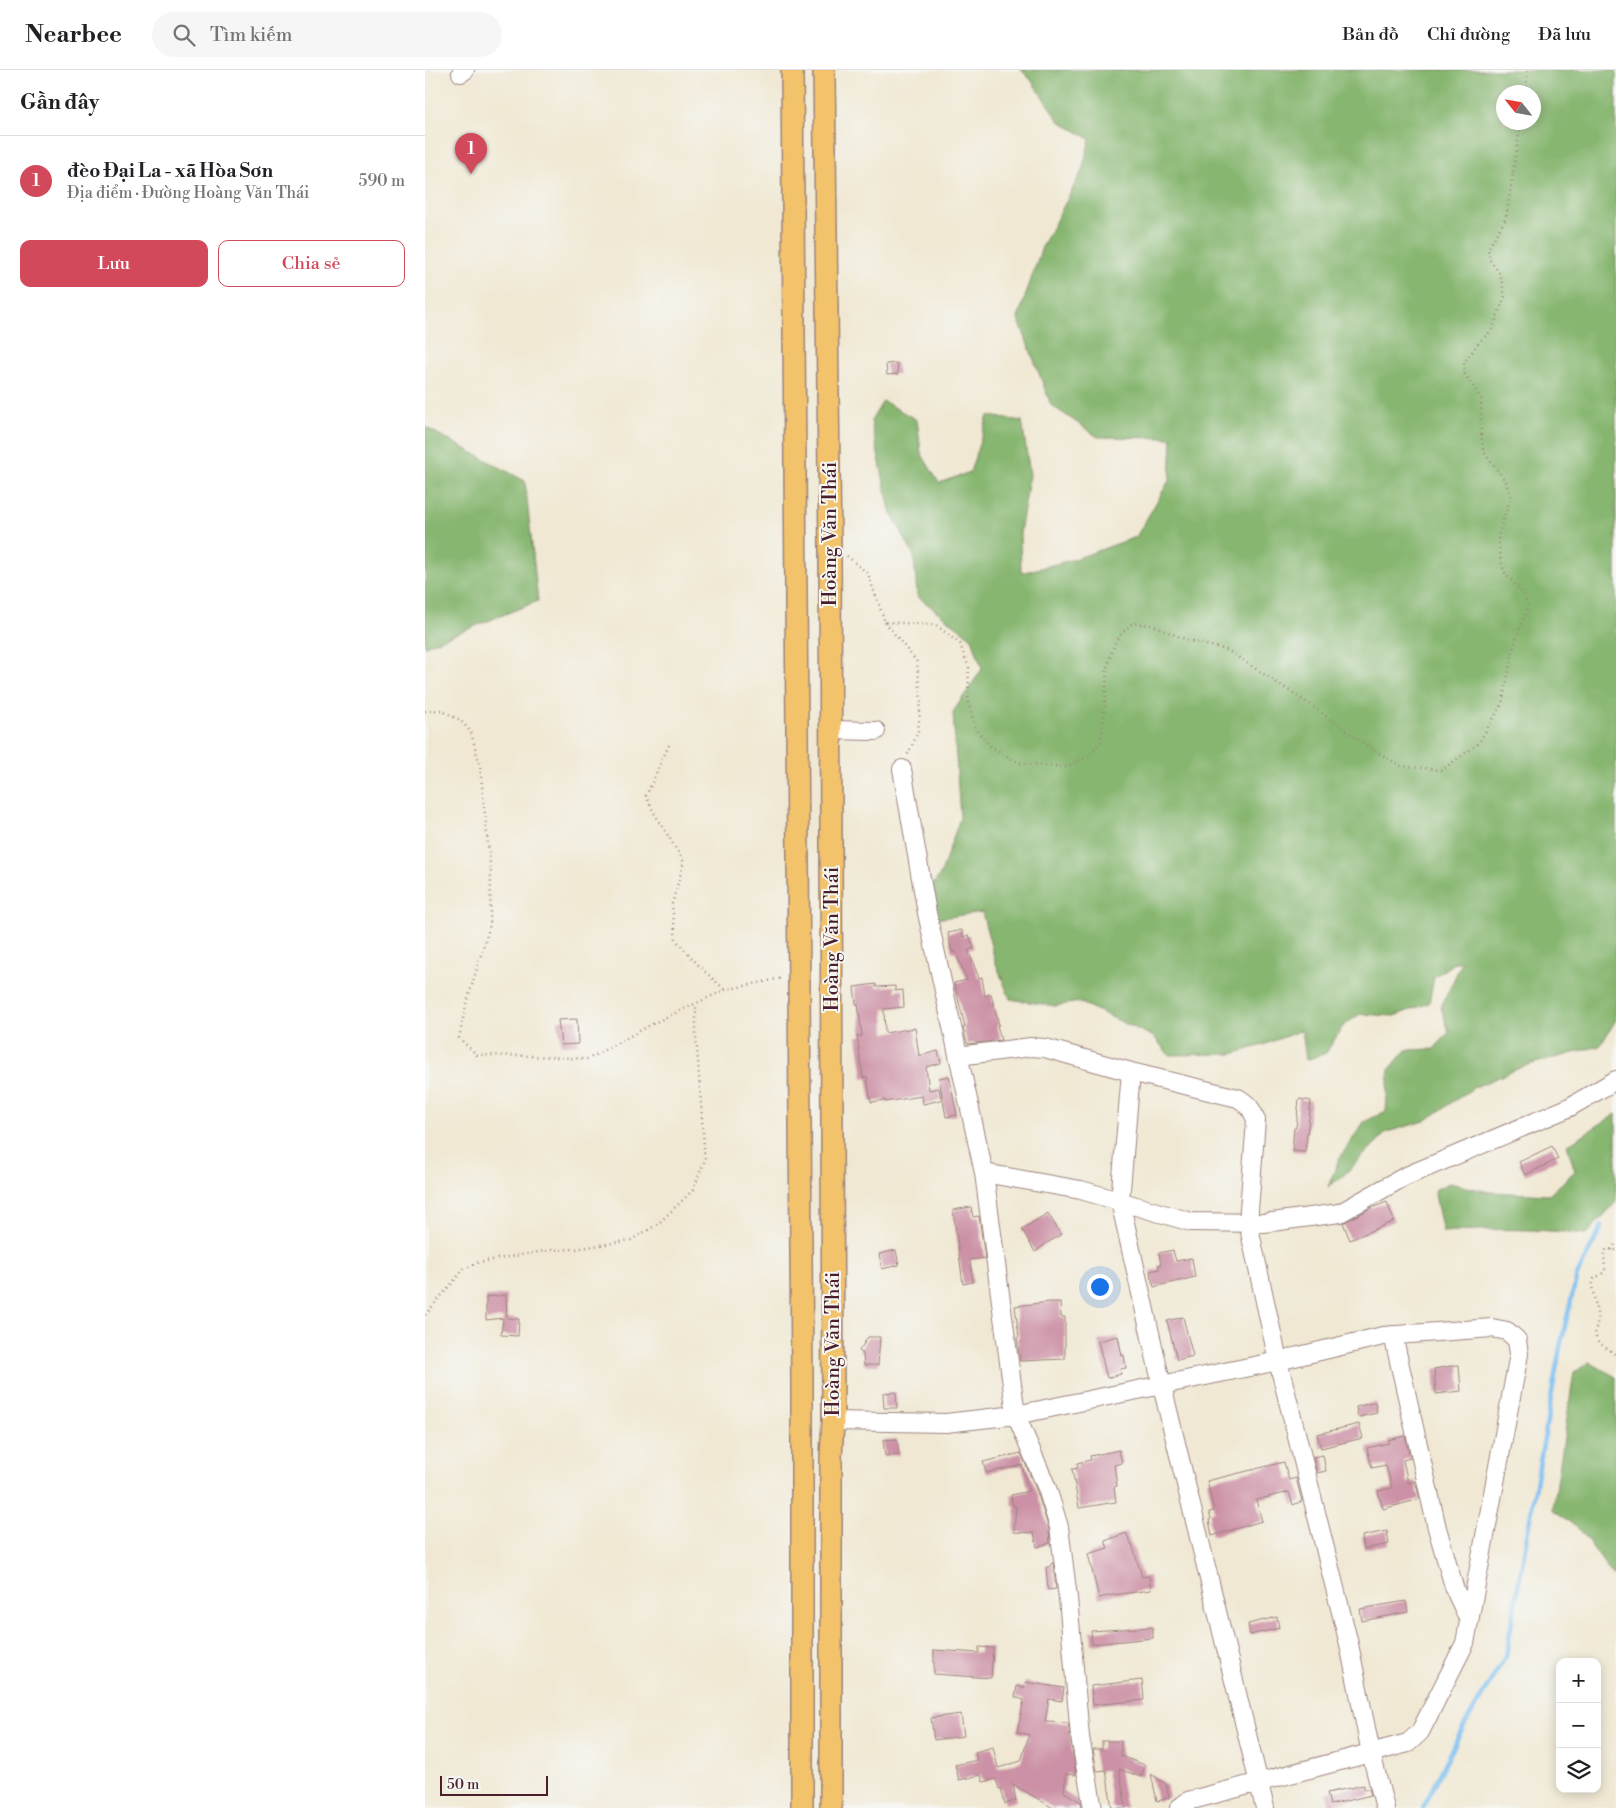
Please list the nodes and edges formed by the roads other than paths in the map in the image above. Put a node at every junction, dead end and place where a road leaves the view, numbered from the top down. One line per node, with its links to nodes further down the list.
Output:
1 (792, 70): 16 (main road, Hoàng Văn Thái)
2 (824, 70): 3 (main road, Hoàng Văn Thái)
3 (830, 730): 4 (street); 17 (main road, Hoàng Văn Thái)
4 (876, 731)
5 (902, 769): 6 (street)
6 (958, 1056): 7 (street); 9 (street)
7 (1131, 1072): 10 (street); 11 (street)
8 (1616, 1080): 11 (street)
9 (984, 1173): 10 (street); 15 (street)
10 (1120, 1201): 11 (street); 14 (street)
11 (1248, 1222): 13 (street)
12 (1393, 1335): 13 (street); 18 (street); 18 (street)
13 (1278, 1361): 14 (street); 19 (street)
14 (1162, 1386): 15 (street); 20 (street)
15 (1016, 1415): 17 (street); 23 (street)
16 (802, 1421): 17 (main road); 21 (main road, Hoàng Văn Thái)
17 (833, 1421): 22 (main road, Hoàng Văn Thái)
18 (1469, 1620): 19 (street)
19 (1371, 1753): 20 (street); 26 (street)
20 (1258, 1783): 24 (street); 25 (street)
21 (802, 1808)
22 (831, 1808)
23 (1093, 1808)
24 (1179, 1808)
25 (1265, 1808)
26 (1385, 1808)

